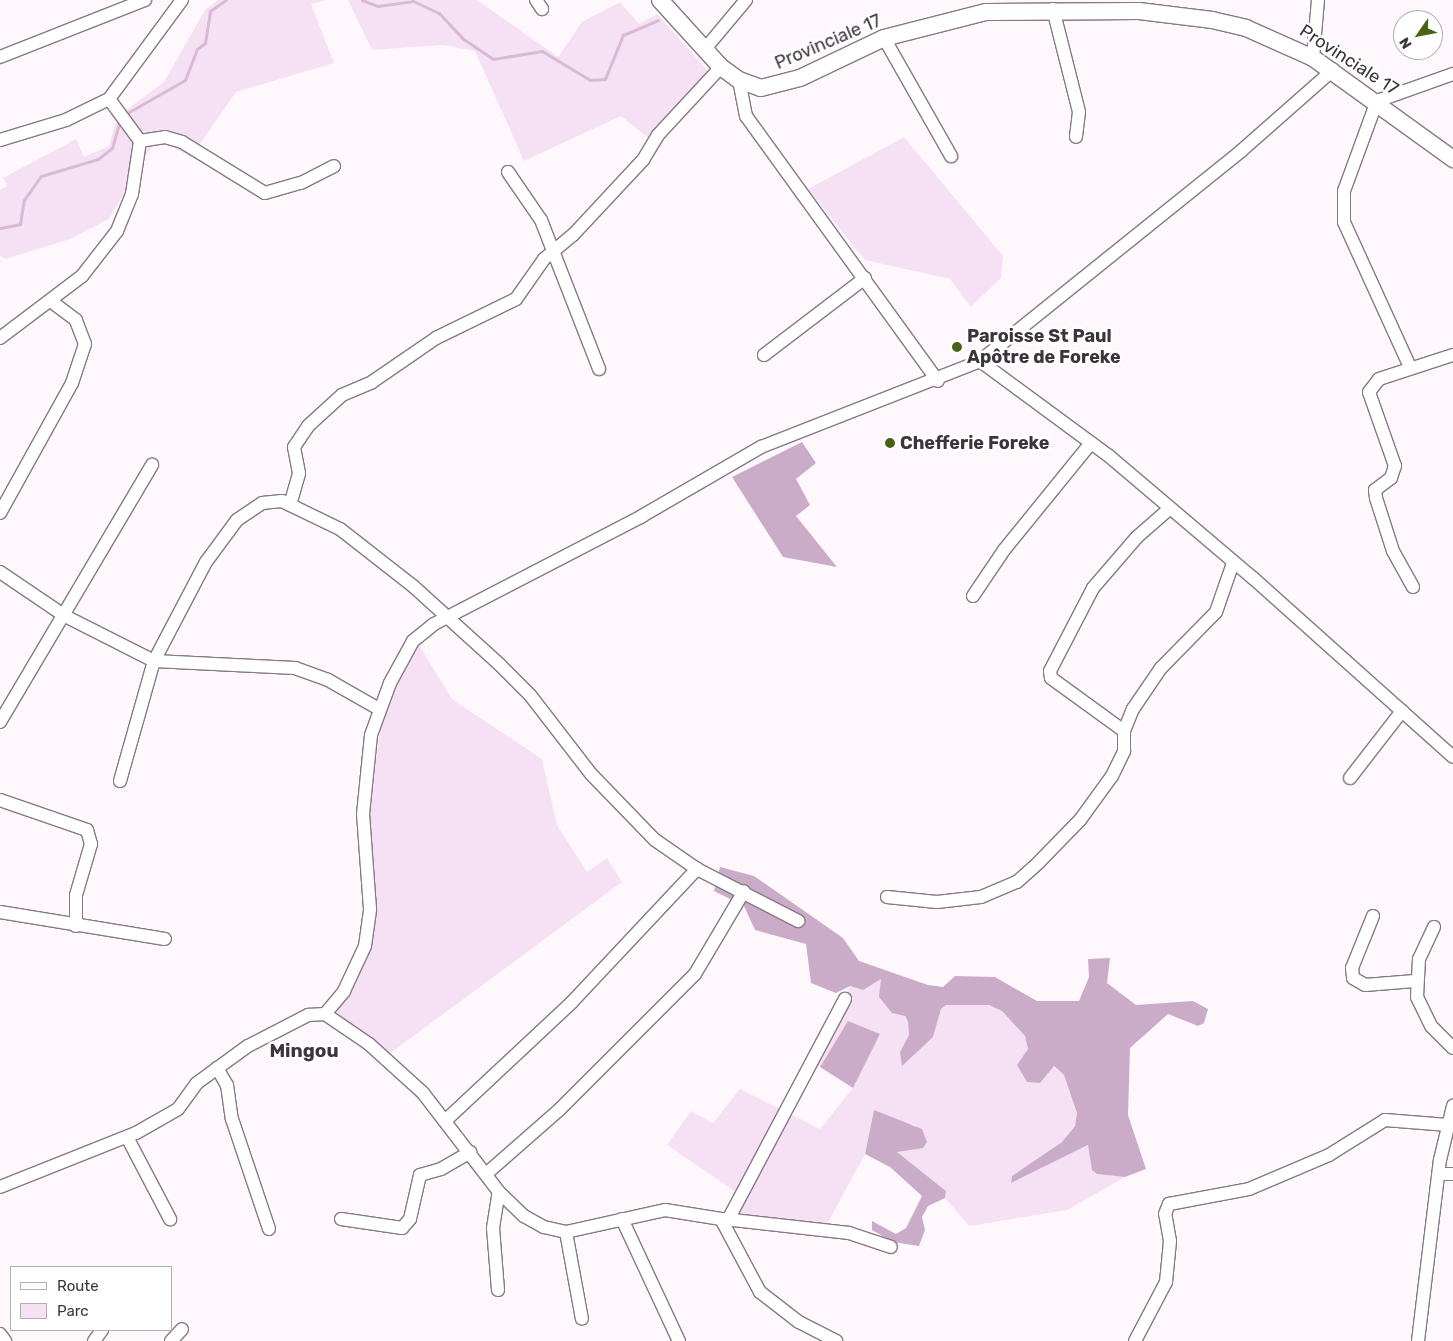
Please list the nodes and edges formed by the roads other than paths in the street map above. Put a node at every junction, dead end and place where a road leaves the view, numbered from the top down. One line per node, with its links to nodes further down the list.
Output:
1 (145, 0): 9 (street)
2 (182, 0): 15 (street)
3 (660, 0): 8 (main road, Provinciale 17)
4 (1318, 0): 10 (street)
5 (743, 1): 8 (street)
6 (1053, 9): 7 (main road, Provinciale 17); 10 (main road, Provinciale 17); 17 (street)
7 (884, 38): 14 (main road, Provinciale 17); 20 (street)
8 (705, 49): 11 (main road, Provinciale 17)
9 (0, 57)
10 (1313, 58): 12 (main road, Provinciale 17)
11 (721, 67): 14 (main road, Provinciale 17); 24 (street)
12 (1333, 70): 16 (main road, Provinciale 17); 30 (street)
13 (1453, 74): 16 (street)
14 (740, 80): 25 (street)
15 (109, 99): 18 (street); 19 (street)
16 (1377, 101): 21 (main road, Provinciale 17); 31 (street)
17 (1076, 136)
18 (0, 140)
19 (140, 141): 22 (street); 26 (street)
20 (952, 156)
21 (1453, 159)
22 (334, 166)
23 (508, 172): 24 (street)
24 (554, 251): 32 (street); 36 (street)
25 (865, 278): 28 (street); 33 (street)
26 (51, 301): 27 (street); 38 (street)
27 (0, 338)
28 (764, 355)
29 (1453, 355): 31 (street)
30 (980, 361): 33 (street); 34 (street)
31 (1410, 367): 41 (street)
32 (599, 369)
33 (938, 381): 44 (street)
34 (1090, 444): 37 (street); 42 (street)
35 (152, 465): 43 (street)
36 (290, 505): 44 (street); 45 (street)
37 (1170, 509): 39 (street); 49 (street)
38 (0, 513)
39 (1233, 563): 47 (street); 49 (street)
40 (0, 572): 43 (street)
41 (1413, 587)
42 (973, 596)
43 (65, 616): 45 (street); 48 (street)
44 (446, 618): 46 (street); 54 (street)
45 (154, 661): 46 (street); 52 (street)
46 (379, 709): 65 (street)
47 (1402, 711): 50 (street); 51 (street)
48 (0, 722)
49 (1124, 732): 56 (street)
50 (1453, 757)
51 (1350, 778)
52 (120, 781)
53 (0, 800): 60 (street)
54 (697, 869): 55 (street); 69 (street)
55 (744, 891): 59 (street); 73 (street)
56 (887, 898)
57 (0, 912): 60 (street)
58 (1373, 916): 63 (street)
59 (798, 921)
60 (76, 926): 62 (street)
61 (1434, 927): 63 (street)
62 (165, 939)
63 (1415, 980): 66 (street)
64 (844, 999): 78 (street)
65 (325, 1014): 67 (street); 69 (street)
66 (1453, 1048)
67 (216, 1068): 71 (street); 82 (street)
68 (1453, 1106): 70 (street)
69 (446, 1120): 72 (street)
70 (1448, 1125): 74 (street); 93 (street)
71 (128, 1136): 76 (street); 79 (street)
72 (470, 1152): 73 (street); 80 (street)
73 (486, 1174): 77 (street)
74 (1439, 1174): 75 (street); 94 (street)
75 (1453, 1174)
76 (0, 1187)
77 (499, 1192): 83 (street); 85 (street)
78 (725, 1218): 81 (street); 84 (street); 92 (street)
79 (170, 1219)
80 (341, 1219)
81 (622, 1219): 83 (street); 91 (street)
82 (269, 1230)
83 (566, 1232): 86 (street)
84 (891, 1247)
85 (498, 1290)
86 (582, 1319)
87 (182, 1329): 90 (street)
88 (0, 1334): 89 (street)
89 (6, 1341)
90 (171, 1341)
91 (679, 1341)
92 (836, 1341)
93 (1135, 1341)
94 (1418, 1341)

